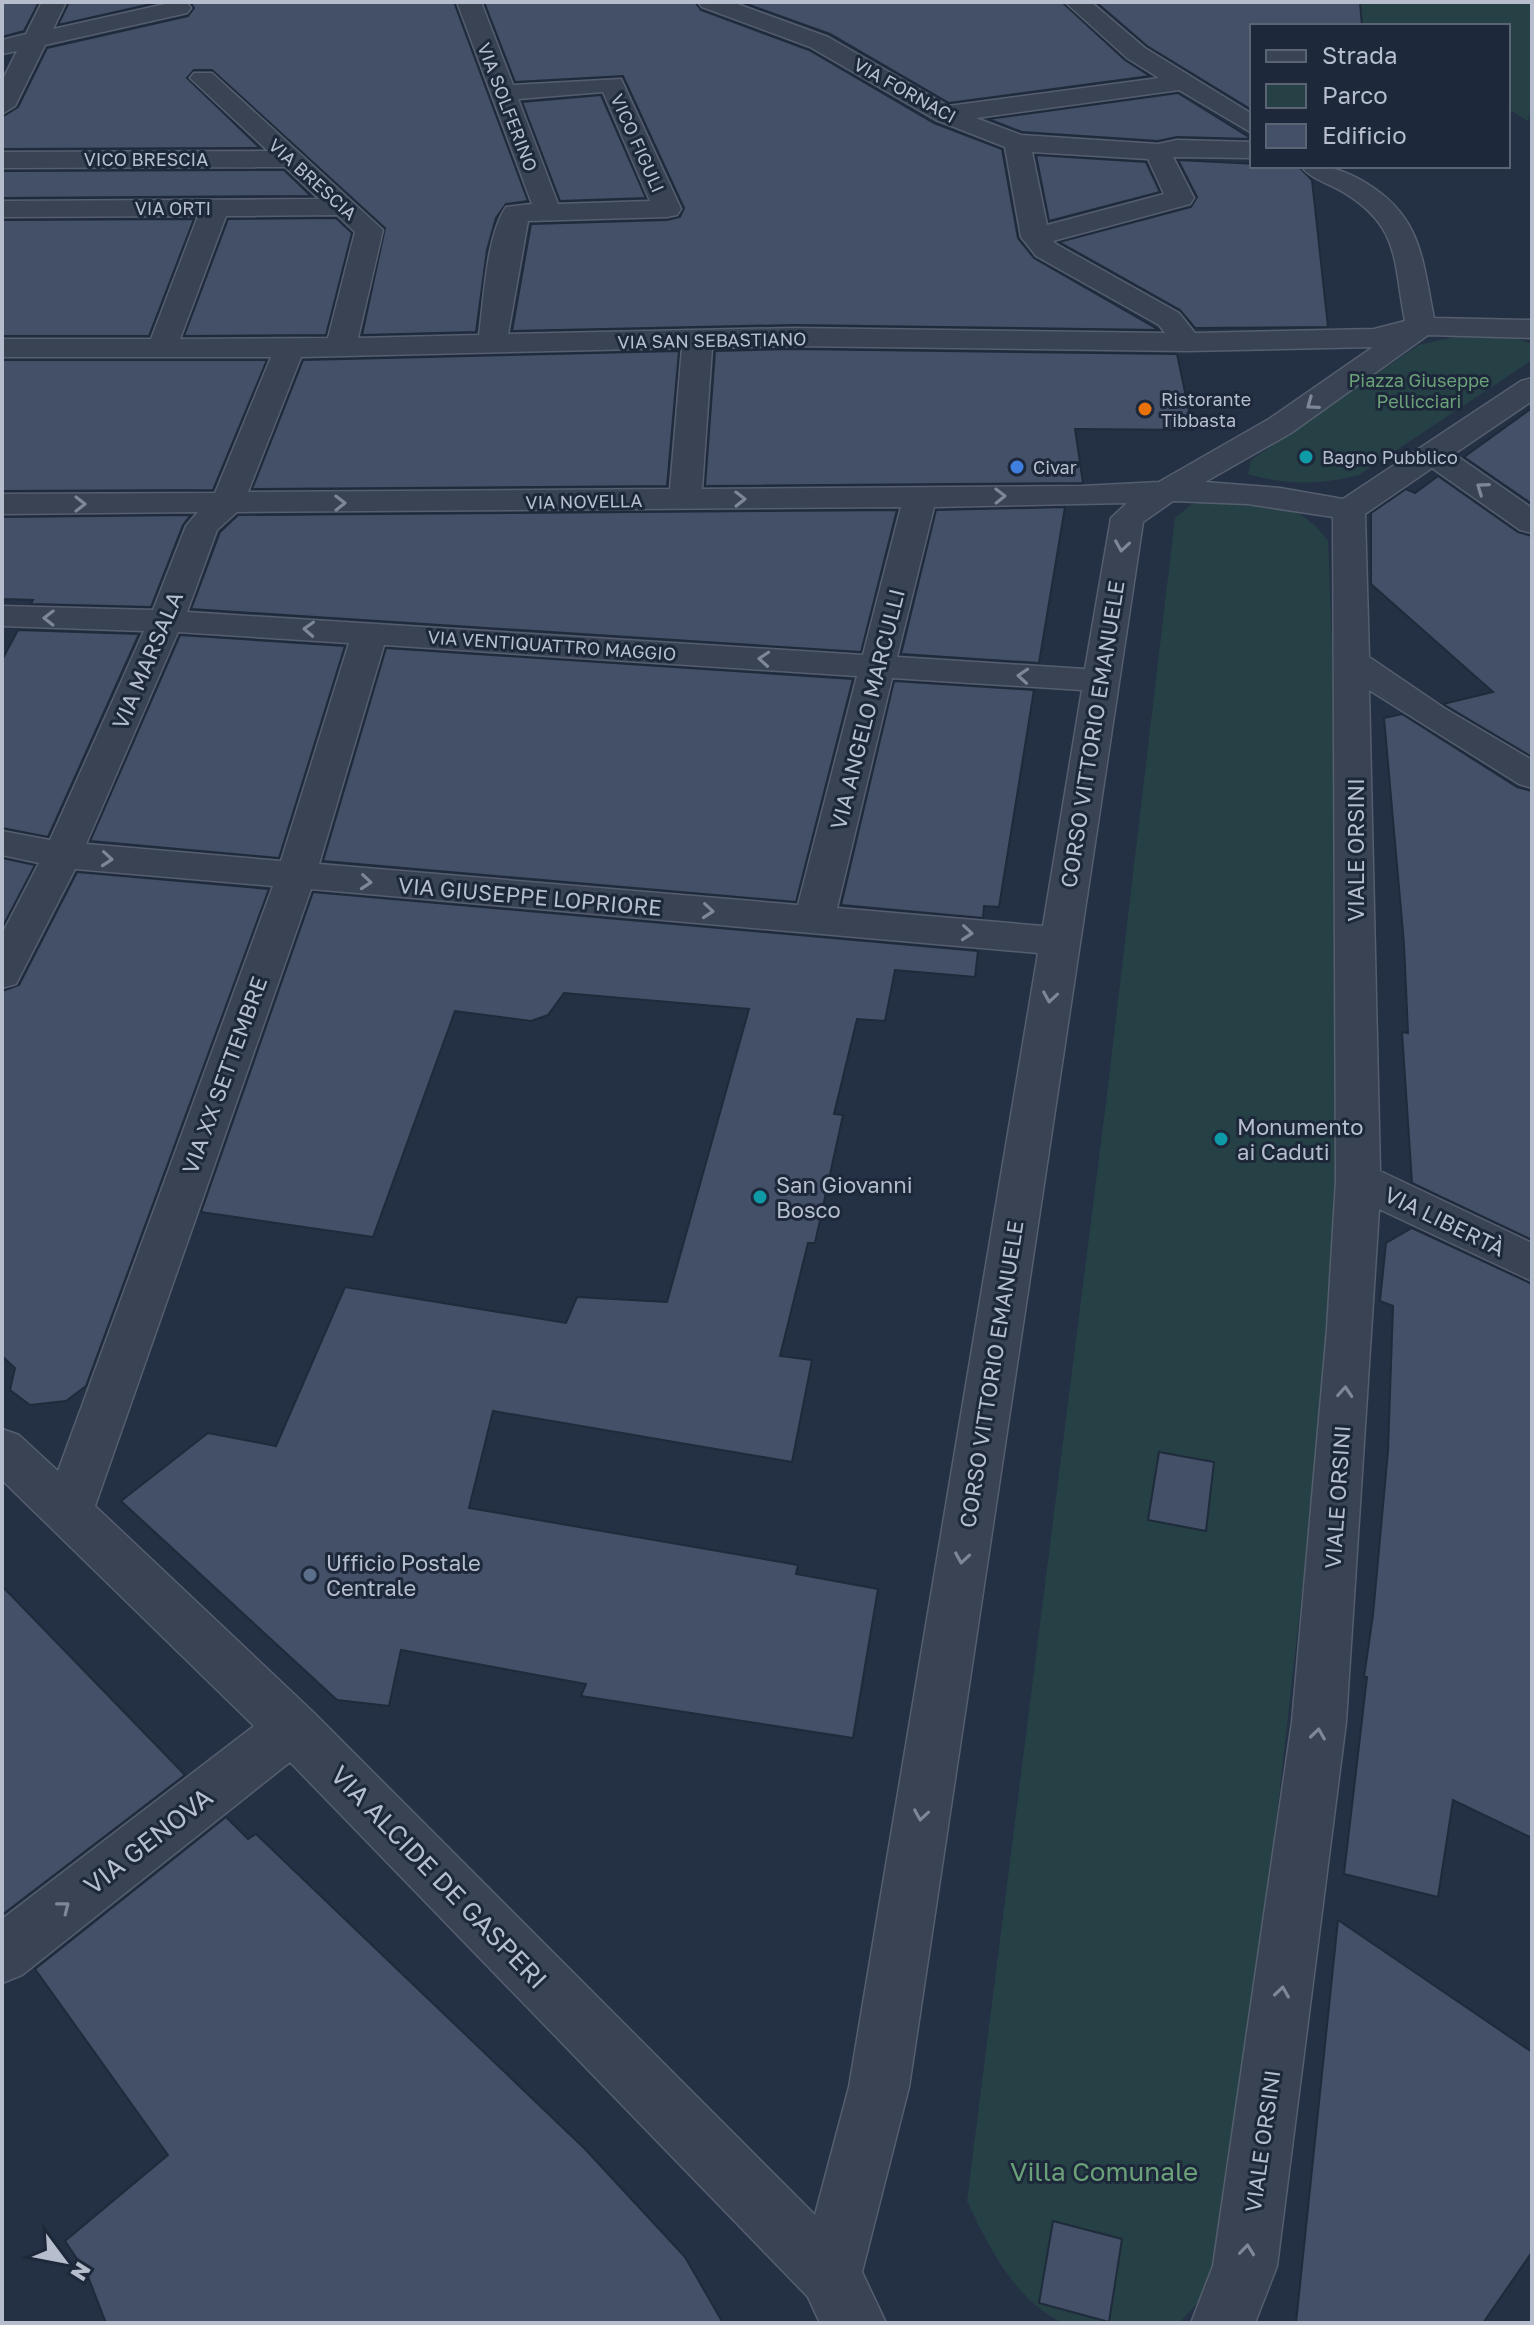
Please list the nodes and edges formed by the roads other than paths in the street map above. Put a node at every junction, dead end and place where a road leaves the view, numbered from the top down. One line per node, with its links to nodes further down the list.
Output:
1 (54, 2): 6 (street)
2 (469, 2): 10 (street, VIA SOLFERINO)
3 (710, 2): 12 (street, VIA FORNACI)
4 (1077, 2): 9 (street)
5 (179, 8): 6 (street)
6 (33, 40): 7 (street); 11 (street)
7 (2, 47)
8 (203, 78): 17 (street, VIA BRESCIA)
9 (1184, 82): 12 (street); 13 (street)
10 (503, 93): 23 (street, VIA SOLFERINO); 23 (street, VICO FIGULI)
11 (2, 106)
12 (945, 115): 14 (street, VIA FORNACI)
13 (1250, 124)
14 (1017, 143): 16 (street, VIA FORNACI); 24 (street)
15 (1250, 150): 16 (street, VIA FORNACI)
16 (1158, 152): 24 (street)
17 (291, 159): 18 (street, VICO BRESCIA); 20 (street, VIA BRESCIA)
18 (2, 160)
19 (1317, 168): 25 (street)
20 (344, 207): 21 (street, VIA ORTI); 30 (street, VIA BRESCIA)
21 (215, 208): 22 (street, VIA ORTI); 32 (street)
22 (2, 209)
23 (548, 212): 29 (street, VICO FIGULI)
24 (1035, 237): 28 (street)
25 (1421, 326): 26 (street, VIA SAN SEBASTIANO); 28 (street, VIA SAN SEBASTIANO); 36 (street, one-way to 36)
26 (1532, 329)
27 (698, 340): 28 (street, VIA SAN SEBASTIANO); 29 (street, VIA SAN SEBASTIANO); 38 (street)
28 (1187, 342)
29 (492, 344): 30 (street, VIA SAN SEBASTIANO)
30 (341, 347): 33 (street, VIA SAN SEBASTIANO)
31 (2, 348): 32 (street, VIA SAN SEBASTIANO)
32 (162, 348): 33 (street, VIA SAN SEBASTIANO)
33 (290, 348): 40 (street, VIA MARSALA)
34 (1532, 387): 35 (street)
35 (1433, 454): 41 (street); 42 (street, one-way to 35)
36 (1166, 489): 37 (street, VIA NOVELLA, one-way to 36); 41 (street); 48 (street, CORSO VITTORIO EMANUELE, one-way to 48)
37 (920, 497): 38 (street, VIA NOVELLA, one-way to 37); 47 (street, VIA ANGELO MARCULLI)
38 (685, 500): 40 (street, VIA NOVELLA, one-way to 38)
39 (2, 504): 40 (street, VIA NOVELLA, one-way to 40)
40 (227, 504): 44 (street, VIA MARSALA)
41 (1349, 510): 46 (street, VIALE ORSINI)
42 (1532, 523)
43 (2, 616): 44 (street, VIA VENTIQUATTRO MAGGIO, one-way to 43)
44 (166, 621): 45 (street, VIA VENTIQUATTRO MAGGIO, one-way to 44); 51 (street, VIA MARSALA)
45 (370, 633): 47 (street, VIA VENTIQUATTRO MAGGIO, one-way to 45); 52 (street, VIA XX SETTEMBRE)
46 (1353, 662): 49 (street); 56 (street, VIALE ORSINI)
47 (878, 667): 48 (street, VIA VENTIQUATTRO MAGGIO, one-way to 47); 53 (street, VIA ANGELO MARCULLI)
48 (1101, 681): 54 (street, CORSO VITTORIO EMANUELE)
49 (1532, 776)
50 (2, 843): 51 (street, VIA GIUSEPPE LOPRIORE)
51 (62, 855): 52 (street, VIA GIUSEPPE LOPRIORE, one-way to 52); 55 (street, VIA MARSALA)
52 (296, 876): 53 (street, VIA GIUSEPPE LOPRIORE, one-way to 53); 59 (street, VIA XX SETTEMBRE)
53 (814, 920): 54 (street, VIA GIUSEPPE LOPRIORE, one-way to 54)
54 (1060, 941): 62 (street, CORSO VITTORIO EMANUELE, one-way to 62)
55 (2, 974)
56 (1358, 1180): 57 (street, VIA LIBERTÀ); 63 (street, VIALE ORSINI, one-way to 56)
57 (1532, 1263)
58 (2, 1449): 59 (street, VIA ALCIDE DE GASPERI)
59 (67, 1514): 60 (street, VIA ALCIDE DE GASPERI)
60 (293, 1728): 61 (street, VIA GENOVA, one-way to 60); 62 (street, VIA ALCIDE DE GASPERI)
61 (2, 1955)
62 (842, 2299)
63 (1223, 2323)

